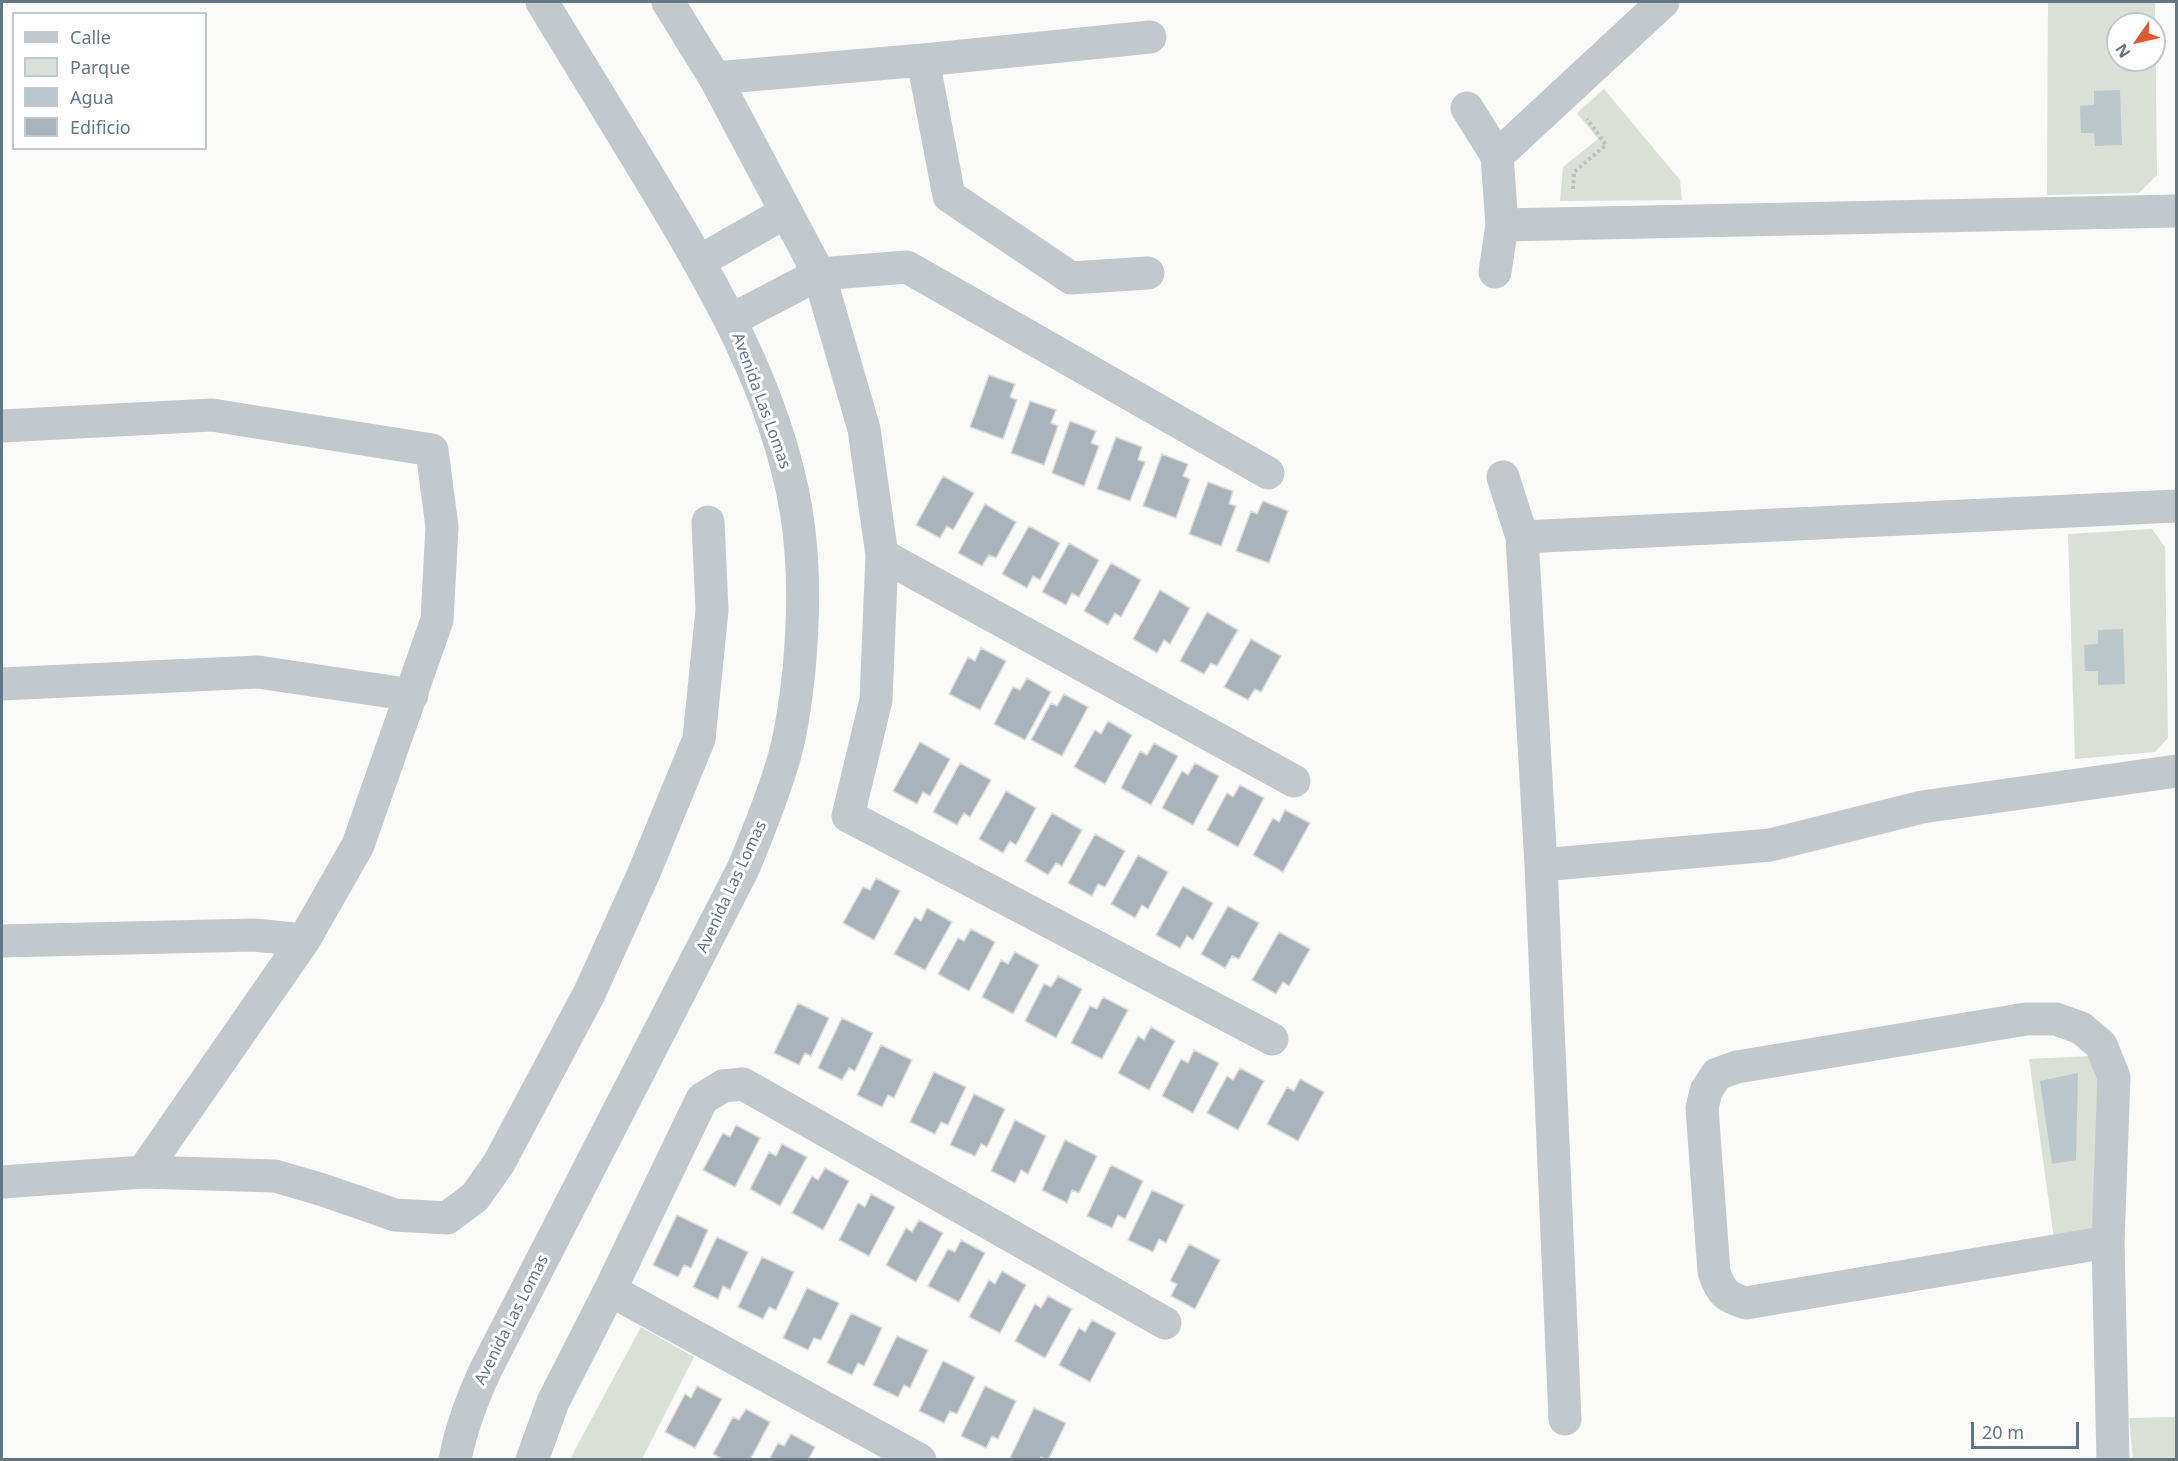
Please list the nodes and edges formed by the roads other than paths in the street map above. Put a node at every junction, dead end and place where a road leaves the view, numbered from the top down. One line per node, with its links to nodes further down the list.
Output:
1 (542, 2): 12 (street, Avenida Las Lomas)
2 (668, 2): 6 (street)
3 (1663, 2): 8 (street)
4 (1150, 37): 5 (street)
5 (923, 60): 6 (street); 14 (street)
6 (715, 78): 10 (street)
7 (1467, 108): 8 (street)
8 (1497, 156): 11 (street)
9 (2176, 211): 11 (street)
10 (786, 212): 12 (street); 15 (street)
11 (1502, 225): 13 (street)
12 (700, 261): 16 (street, Avenida Las Lomas)
13 (1495, 272)
14 (1148, 273)
15 (819, 274): 16 (street); 18 (street); 23 (street)
16 (731, 320): 38 (street, Avenida Las Lomas)
17 (2, 426): 25 (street)
18 (1268, 473)
19 (1503, 477): 22 (street)
20 (2176, 506): 22 (street)
21 (708, 522): 32 (street)
22 (1522, 537): 28 (street)
23 (882, 555): 27 (street); 31 (street)
24 (2, 684): 25 (street)
25 (411, 695): 29 (street)
26 (2176, 771): 28 (street)
27 (1294, 782)
28 (1541, 865): 37 (street)
29 (304, 940): 30 (street); 32 (street)
30 (2, 941)
31 (1272, 1039)
32 (143, 1172): 33 (street)
33 (2, 1182)
34 (2108, 1242): 34 (street); 41 (street)
35 (610, 1290): 36 (street); 39 (street); 40 (street)
36 (1165, 1323)
37 (1565, 1419)
38 (454, 1460)
39 (532, 1460)
40 (920, 1460)
41 (2113, 1460)

